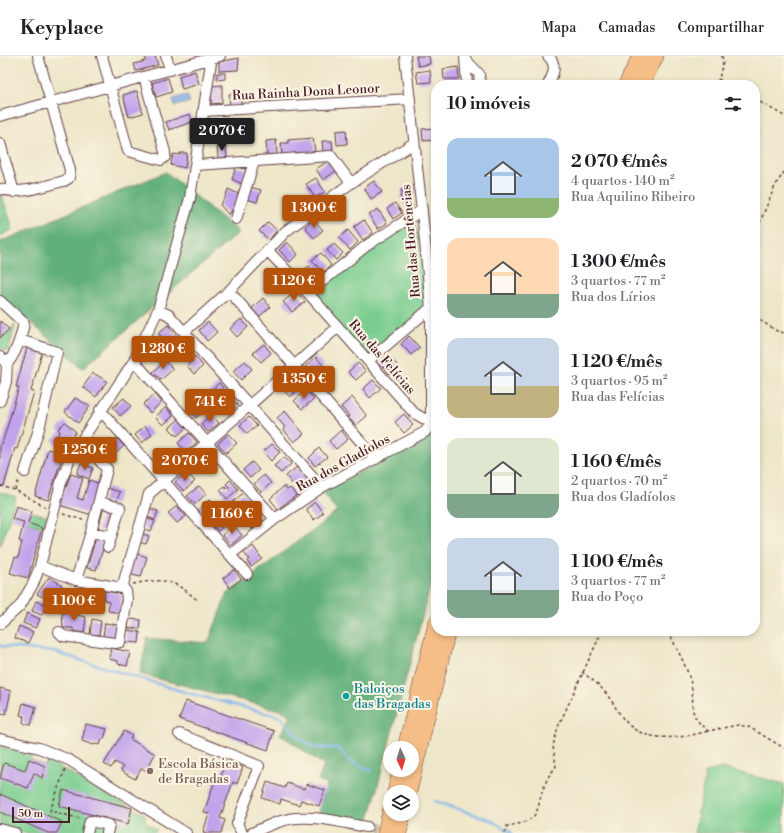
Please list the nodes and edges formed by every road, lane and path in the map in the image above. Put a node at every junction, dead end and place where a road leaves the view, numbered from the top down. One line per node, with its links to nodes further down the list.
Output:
1 (38, 56): 21 (street)
2 (102, 56): 19 (street)
3 (166, 56): 11 (street)
4 (405, 56): 20 (street, Rua das Hortências)
5 (548, 56): 16 (street)
6 (640, 56): 17 (highway)
7 (656, 56): 18 (highway)
8 (722, 56): 13 (path)
9 (215, 57): 11 (street); 23 (street)
10 (465, 57): 14 (street); 15 (street)
11 (170, 70): 12 (street)
12 (144, 78): 19 (street); 19 (street)
13 (719, 79)
14 (467, 80)
15 (480, 80)
16 (551, 80)
17 (628, 80)
18 (644, 80)
19 (110, 87): 21 (street)
20 (410, 100): 23 (street, Rua Rainha Dona Leonor); 27 (street, Rua das Hortências)
21 (50, 102): 24 (street); 33 (street)
22 (760, 102): 25 (path)
23 (203, 111): 29 (street)
24 (0, 116)
25 (784, 116)
26 (0, 143): 33 (street)
27 (414, 143): 31 (street); 34 (street, Rua das Hortências)
28 (254, 162): 29 (street); 31 (street); 35 (street)
29 (196, 165): 43 (street)
30 (784, 172): 36 (path)
31 (351, 183): 37 (street)
32 (0, 189): 33 (street)
33 (14, 192)
34 (422, 210): 38 (street, Rua das Hortências); 40 (street)
35 (236, 219)
36 (760, 222)
37 (268, 251): 39 (street); 40 (street, Rua das Felícias)
38 (431, 288)
39 (229, 291): 46 (street); 52 (street)
40 (308, 293): 45 (street, Rua das Felícias)
41 (0, 301): 48 (street)
42 (431, 307): 51 (street)
43 (158, 310): 46 (street); 50 (street)
44 (760, 320): 47 (path)
45 (338, 327): 51 (street, Rua das Felícias); 52 (street)
46 (184, 332): 54 (street)
47 (784, 333)
48 (20, 340): 49 (street); 61 (street)
49 (3, 360): 53 (street)
50 (134, 361): 55 (street); 59 (street)
51 (368, 361): 56 (street, Rua das Felícias)
52 (294, 366): 54 (street); 60 (street)
53 (0, 400)
54 (250, 406): 59 (street); 64 (street)
55 (100, 410): 58 (street); 62 (street)
56 (431, 423)
57 (431, 427): 60 (street, Rua dos Gladíolos)
58 (81, 442): 66 (street); 67 (street)
59 (207, 443): 62 (street); 68 (street)
60 (376, 460): 64 (street, Rua dos Gladíolos)
61 (25, 472): 65 (path)
62 (163, 480): 72 (street); 76 (street)
63 (0, 486): 65 (path)
64 (322, 487): 68 (street, Rua dos Gladíolos)
65 (15, 490): 67 (path)
66 (100, 502): 69 (street); 70 (street)
67 (54, 511): 69 (path); 73 (street)
68 (275, 519): 72 (street, Rua dos Gladíolos)
69 (92, 528): 70 (street); 75 (street)
70 (111, 536): 71 (street)
71 (108, 547)
72 (230, 555): 74 (street)
73 (40, 566): 75 (street); 78 (street)
74 (247, 574)
75 (76, 580): 76 (street)
76 (122, 588): 77 (path); 79 (street)
77 (197, 600)
78 (2, 620)
79 (59, 632)
80 (433, 636): 88 (highway)
81 (447, 636): 91 (highway)
82 (600, 636): 84 (path)
83 (671, 636): 85 (path)
84 (582, 672): 85 (path); 105 (path)
85 (708, 731): 89 (path)
86 (179, 734): 101 (street)
87 (0, 739): 90 (street)
88 (407, 741)
89 (784, 748)
90 (69, 760): 92 (path); 100 (street)
91 (411, 785)
92 (90, 821): 98 (street); 99 (street)
93 (388, 821): 103 (highway)
94 (402, 821): 104 (highway)
95 (367, 827): 102 (street)
96 (0, 829): 97 (street)
97 (15, 833)
98 (87, 833)
99 (107, 833)
100 (186, 833)
101 (242, 833)
102 (252, 833)
103 (385, 833)
104 (399, 833)
105 (505, 833)

